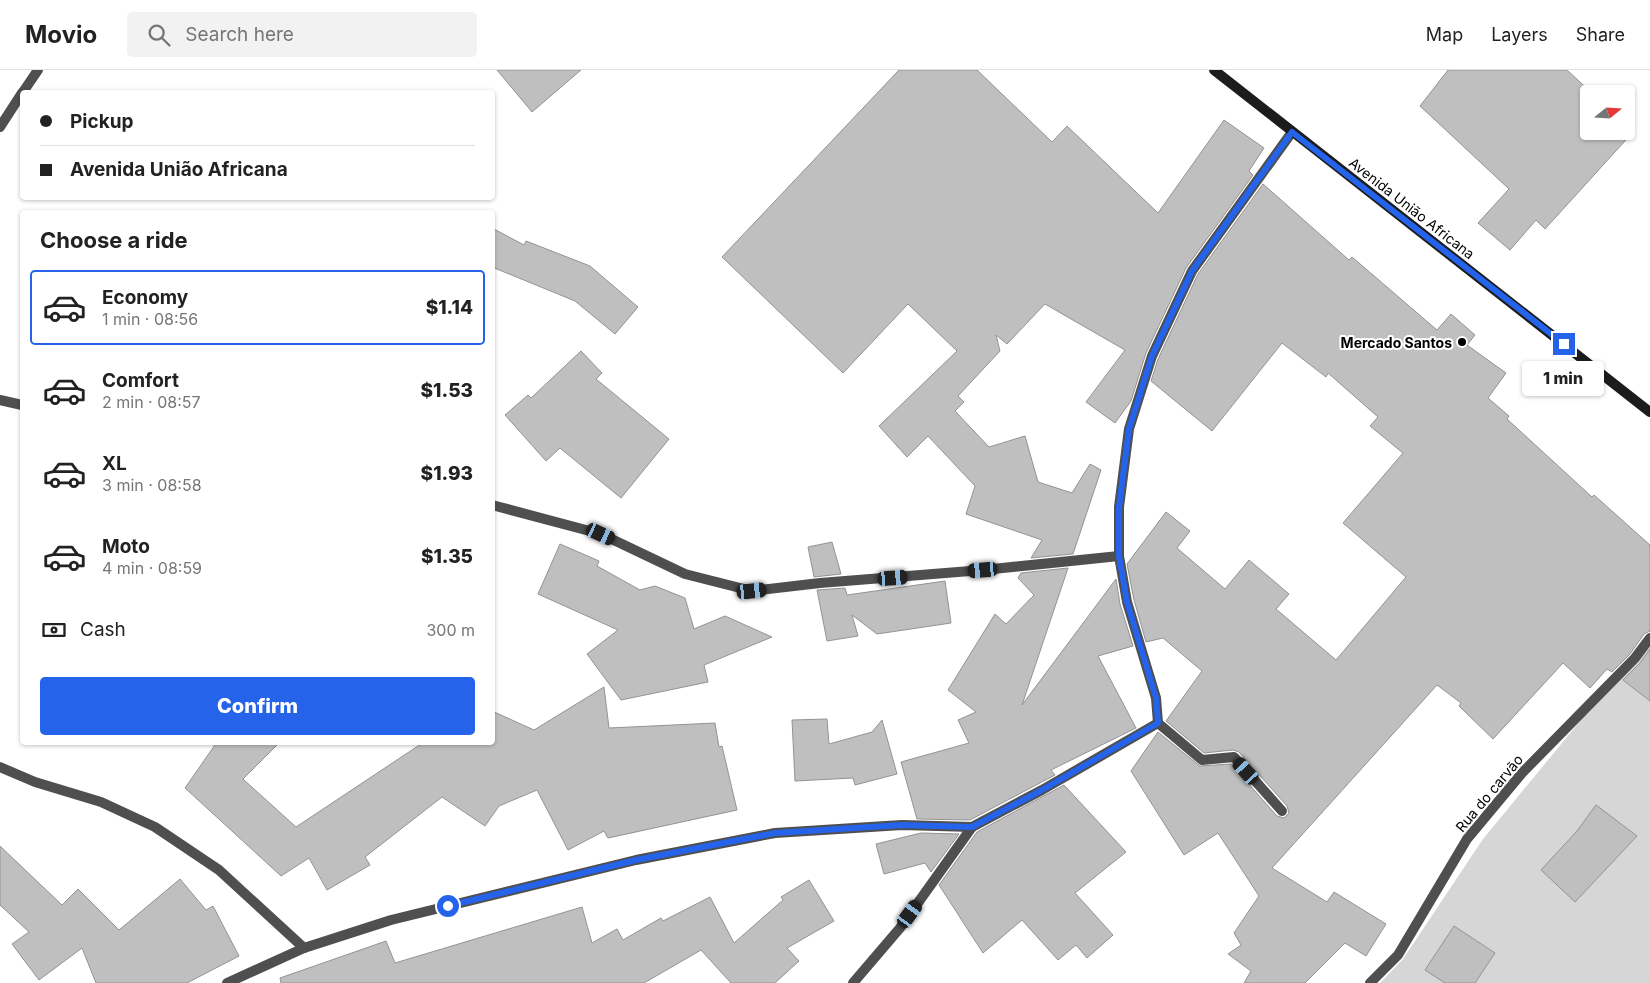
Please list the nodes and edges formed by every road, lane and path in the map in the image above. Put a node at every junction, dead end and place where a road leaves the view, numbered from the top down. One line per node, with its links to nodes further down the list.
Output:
1 (38, 70): 3 (street)
2 (1214, 70): 6 (main road, Avenida União Africana)
3 (25, 90)
4 (20, 97): 5 (street)
5 (0, 127)
6 (1292, 132): 9 (main road, Avenida União Africana); 11 (street)
7 (0, 400): 8 (street)
8 (20, 405)
9 (1650, 412)
10 (495, 506): 11 (street)
11 (1119, 556): 13 (street)
12 (1650, 638): 20 (street, Rua do carvão)
13 (1158, 723): 15 (street); 16 (street)
14 (0, 767): 17 (street)
15 (1282, 811)
16 (972, 827): 17 (street); 19 (street)
17 (304, 948): 18 (street)
18 (227, 983)
19 (852, 983)
20 (1370, 983)

